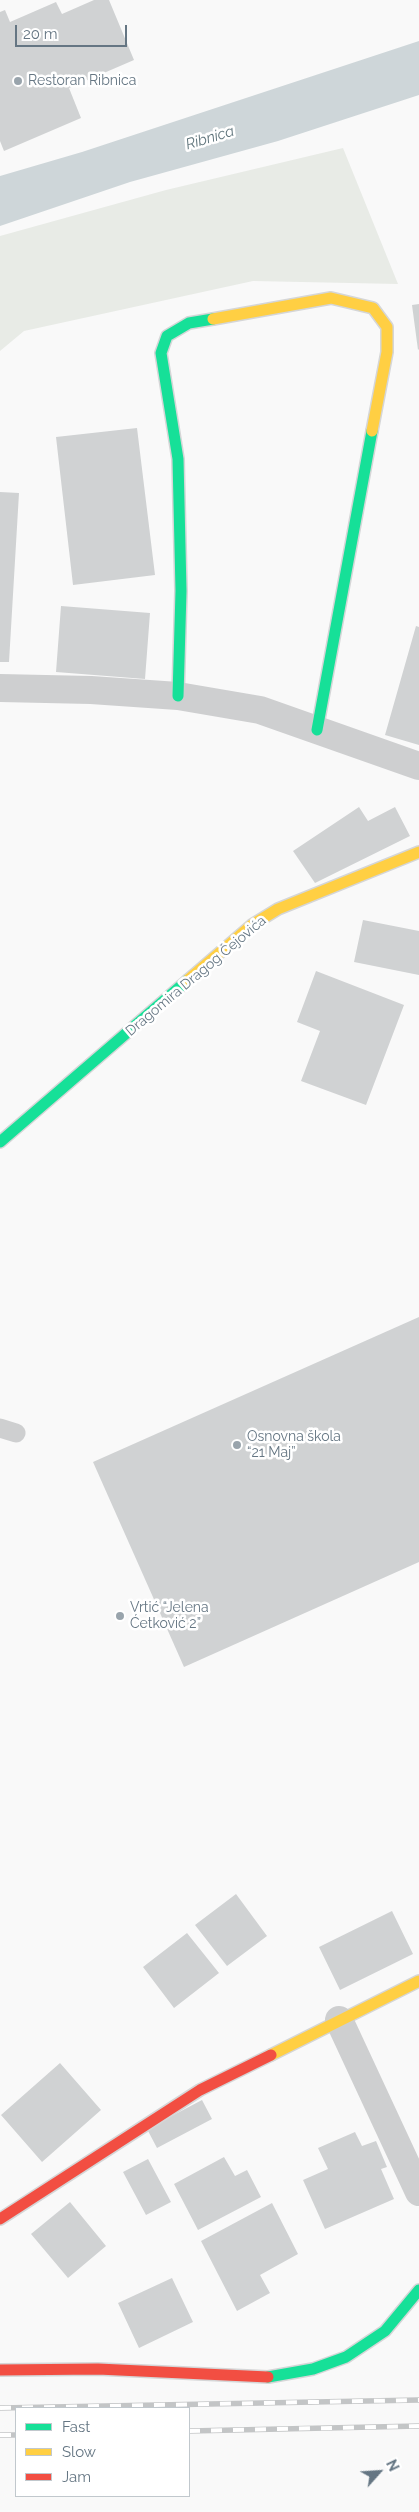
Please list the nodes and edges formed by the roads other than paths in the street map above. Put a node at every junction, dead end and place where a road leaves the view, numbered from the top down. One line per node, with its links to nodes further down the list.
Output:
1 (0, 688): 2 (street)
2 (178, 696): 3 (street); 3 (street)
3 (317, 730): 4 (street)
4 (419, 766)
5 (419, 852): 6 (street, Dragomira Dragog Čejovića)
6 (0, 1142)
7 (419, 1981): 8 (street)
8 (339, 2020): 9 (street); 10 (street)
9 (419, 2192)
10 (0, 2219)
11 (419, 2290): 12 (street)
12 (0, 2370)

